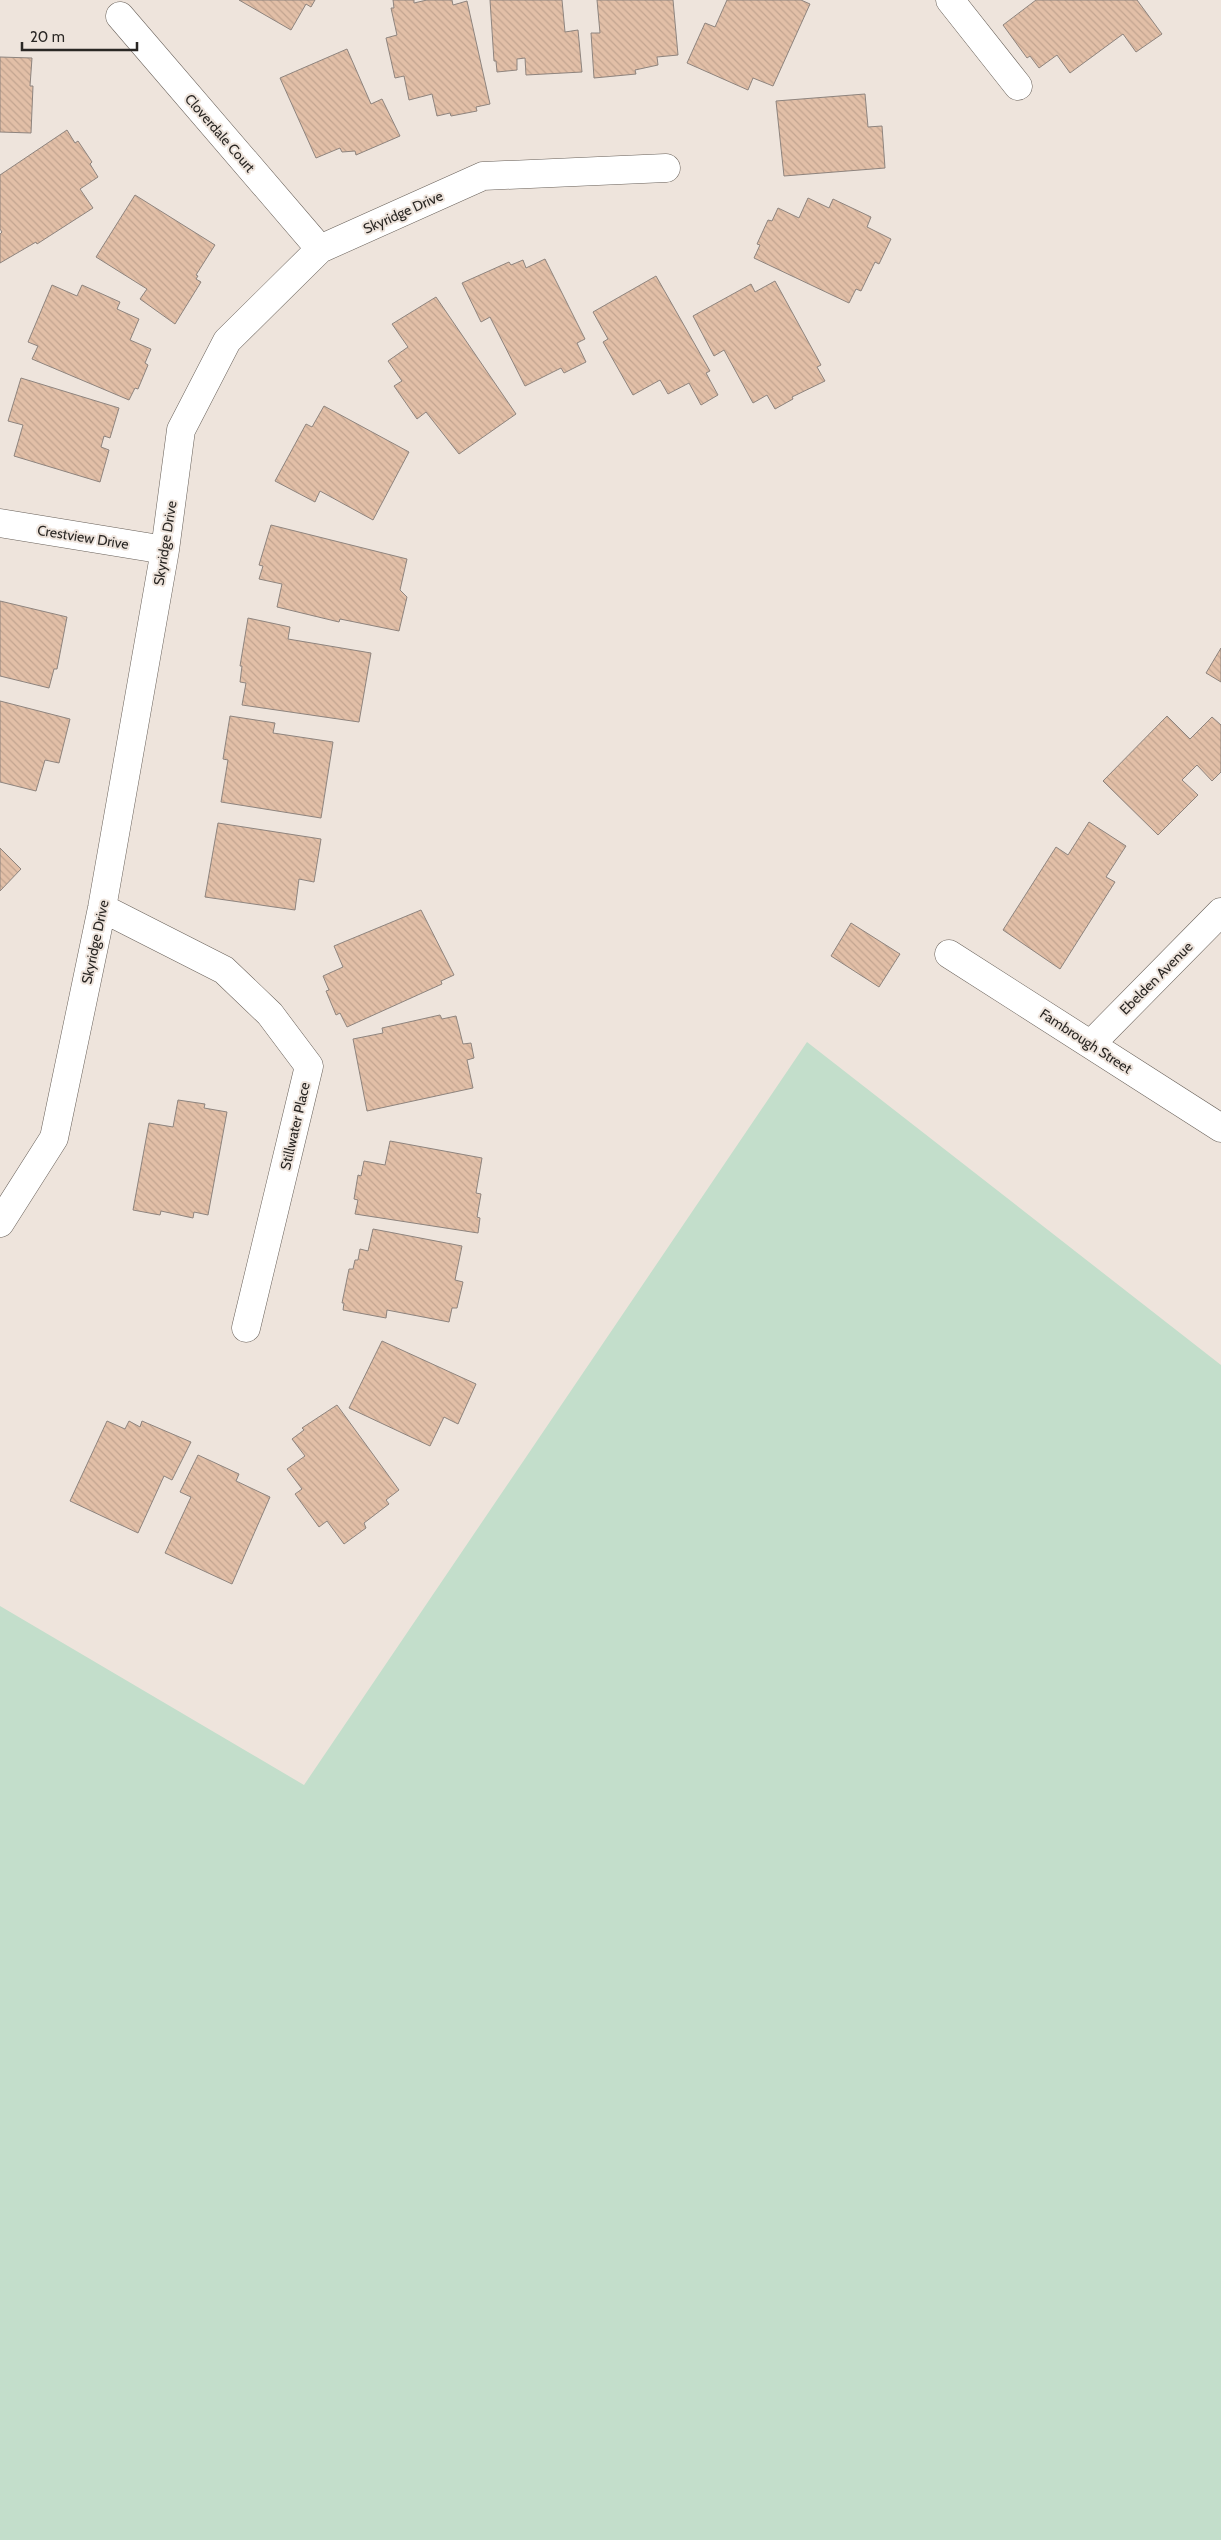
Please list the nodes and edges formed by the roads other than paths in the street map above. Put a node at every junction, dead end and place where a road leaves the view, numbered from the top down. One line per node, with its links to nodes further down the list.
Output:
1 (950, 0): 3 (street)
2 (120, 16): 5 (street, Cloverdale Court)
3 (1018, 86)
4 (666, 168): 5 (street, Skyridge Drive)
5 (320, 249): 7 (street, Skyridge Drive)
6 (0, 523): 7 (street, Crestview Drive)
7 (165, 550): 8 (street, Skyridge Drive)
8 (102, 908): 13 (street, Skyridge Drive); 14 (street, Stillwater Place)
9 (1221, 912): 11 (street, Ebelden Avenue)
10 (949, 954): 11 (street, Fambrough Street)
11 (1091, 1044): 12 (street, Fambrough Street)
12 (1221, 1128)
13 (0, 1223)
14 (246, 1328)

